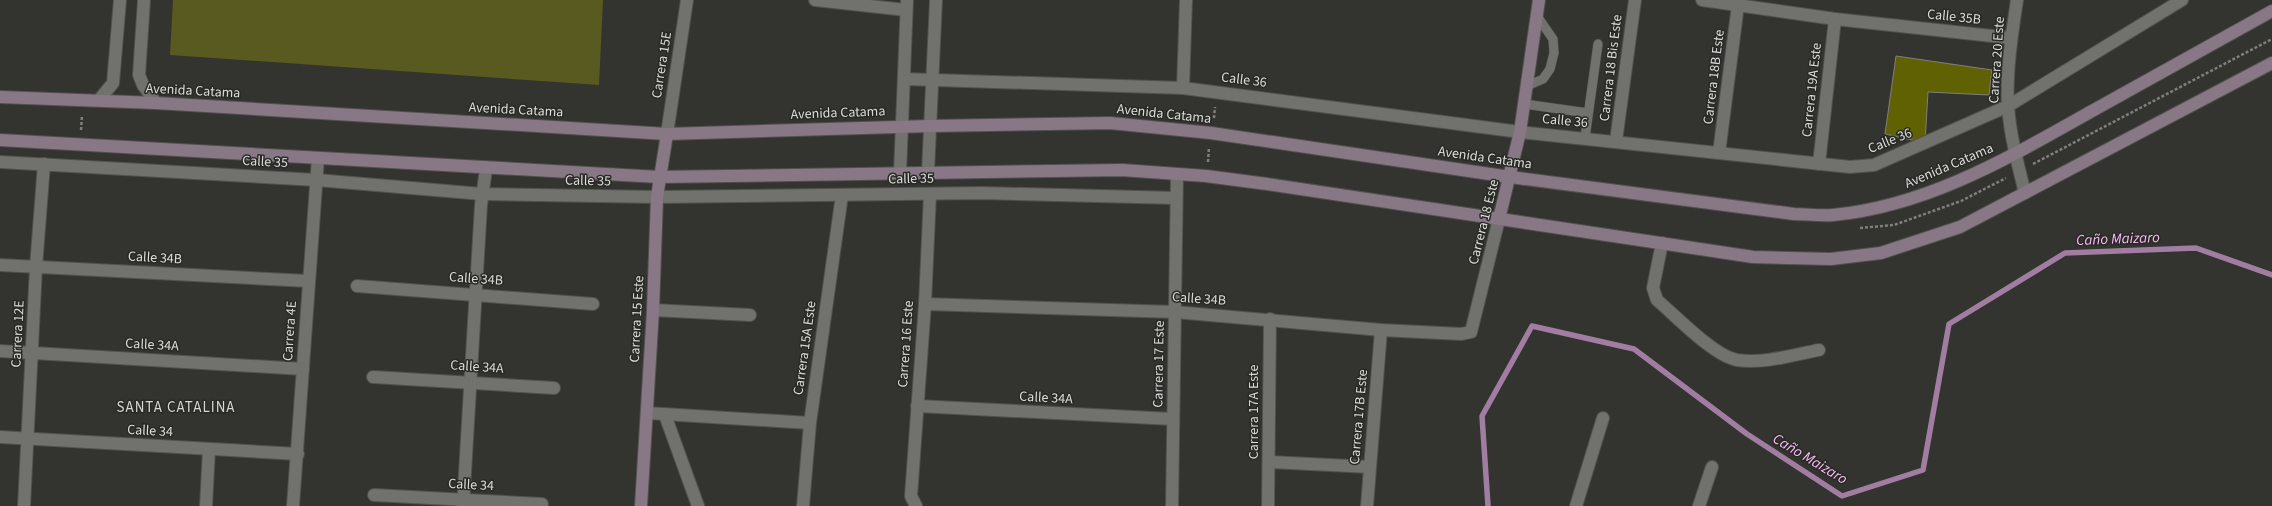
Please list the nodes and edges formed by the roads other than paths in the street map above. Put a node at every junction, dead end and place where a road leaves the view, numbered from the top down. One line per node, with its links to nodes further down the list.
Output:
1 (120, 0): 26 (street)
2 (144, 0): 27 (street)
3 (687, 0): 34 (street, Carrera 15E)
4 (815, 0): 12 (street)
5 (936, 0): 21 (street)
6 (1186, 0): 24 (street)
7 (1539, 0): 16 (main road, Carrera 18 Este)
8 (1635, 0): 37 (street, Carrera 18 Bis Este)
9 (1702, 0): 13 (street, Calle 35B)
10 (2017, 0): 18 (street, Carrera 20 Este)
11 (2182, 0): 29 (street, Calle 36)
12 (906, 5): 22 (street)
13 (1738, 5): 14 (street, Calle 35B); 38 (street, Carrera 18B Este)
14 (1783, 6): 17 (street, Calle 35B)
15 (2272, 11): 39 (main road, Avenida Catama)
16 (1537, 16): 23 (main road, Carrera 18 Este); 23 (lane)
17 (1835, 19): 18 (street, Calle 35B); 43 (street, Carrera 19A Este)
18 (2011, 38): 29 (street, Carrera 20 Este)
19 (1598, 44): 30 (lane)
20 (2272, 63): 51 (main road)
21 (933, 78): 22 (street, Calle 36); 24 (street, Calle 36); 31 (street)
22 (904, 79): 32 (street)
23 (1527, 86): 28 (main road, Carrera 18 Este)
24 (1183, 88): 33 (street, Calle 36)
25 (0, 97): 26 (main road, Avenida Catama)
26 (99, 100): 27 (main road, Avenida Catama)
27 (156, 103): 34 (main road, Avenida Catama)
28 (1524, 104): 30 (lane); 33 (main road, Carrera 18 Este)
29 (2008, 106): 39 (street, Carrera 20 Este); 43 (street, Calle 36)
30 (1588, 114): 35 (lane)
31 (930, 126): 32 (main road, Avenida Catama); 46 (street); 48 (main road, Avenida Catama)
32 (901, 127): 34 (main road, Avenida Catama); 45 (street)
33 (1520, 132): 35 (street, Calle 36); 48 (main road, Carrera 18 Este)
34 (667, 134): 49 (main road, Carrera 15 Este)
35 (1586, 138): 37 (street, Calle 36)
36 (0, 140): 40 (main road)
37 (1616, 141): 38 (street, Calle 36)
38 (1719, 153): 43 (street, Calle 36)
39 (2016, 154): 48 (main road, Avenida Catama); 51 (street, Carrera 20 Este)
40 (318, 158): 44 (main road); 50 (street, Carrera 4E)
41 (0, 162): 42 (street, Calle 35)
42 (44, 164): 50 (street, Calle 35); 60 (street, Carrera 12E)
43 (1819, 164)
44 (486, 169): 49 (main road); 52 (street)
45 (900, 172): 46 (main road); 49 (main road)
46 (928, 172): 47 (main road)
47 (1177, 175): 56 (street, Carrera 17 Este); 57 (main road)
48 (1510, 177): 57 (main road, Carrera 18 Este)
49 (659, 178): 55 (main road, Carrera 15 Este)
50 (317, 180): 52 (street, Calle 35); 61 (street, Carrera 4E)
51 (2025, 193): 58 (main road)
52 (482, 194): 55 (street, Calle 35); 63 (street)
53 (930, 194): 54 (street, Calle 35); 56 (street, Calle 35); 65 (street, Carrera 16 Este)
54 (842, 196): 55 (street, Calle 35); 84 (street, Carrera 15A Este)
55 (657, 197): 66 (main road, Carrera 15 Este)
56 (1176, 198): 67 (street, Carrera 17 Este)
57 (1499, 220): 58 (main road); 71 (street, Carrera 18 Este)
58 (1662, 243): 72 (street)
59 (0, 265): 60 (street, Calle 34B)
60 (36, 266): 61 (street, Calle 34B); 74 (street, Carrera 12E)
61 (308, 281): 75 (street, Carrera 4E)
62 (357, 286): 63 (street, Calle 34B)
63 (476, 294): 64 (street, Calle 34B); 77 (street)
64 (593, 304)
65 (925, 304): 67 (street, Calle 34B); 79 (street, Carrera 16 Este)
66 (653, 310): 68 (street); 80 (main road, Carrera 15 Este)
67 (1175, 312): 69 (street, Calle 34B); 83 (street, Carrera 17 Este)
68 (750, 314)
69 (1270, 319): 70 (street, Calle 34B); 89 (street, Carrera 17A Este)
70 (1381, 330): 71 (street, Calle 34B); 90 (street, Carrera 17B Este)
71 (1471, 332)
72 (1819, 350)
73 (0, 351): 74 (street, Calle 34A)
74 (32, 353): 75 (street, Calle 34A); 86 (street, Carrera 12E)
75 (303, 369): 88 (street, Carrera 4E)
76 (373, 377): 77 (street, Calle 34A)
77 (470, 381): 78 (street, Calle 34A); 94 (street)
78 (554, 388)
79 (917, 406): 83 (street, Calle 34A); 93 (street, Carrera 16 Este)
80 (647, 413): 81 (street); 99 (main road, Carrera 15 Este)
81 (665, 414): 84 (street); 100 (street)
82 (1603, 418): 105 (street)
83 (1173, 419): 102 (street, Carrera 17 Este)
84 (810, 423): 101 (street, Carrera 15A Este)
85 (0, 437): 86 (street, Calle 34)
86 (28, 438): 87 (street, Calle 34); 96 (street, Carrera 12E)
87 (209, 449): 88 (street, Calle 34); 97 (street)
88 (298, 454): 98 (street, Carrera 4E)
89 (1270, 462): 90 (street); 103 (street, Carrera 17A Este)
90 (1370, 467): 104 (street, Carrera 17B Este)
91 (1712, 467): 106 (street)
92 (374, 495): 94 (street, Calle 34)
93 (914, 501)
94 (463, 503): 95 (street, Calle 34)
95 (542, 504)
96 (24, 506)
97 (206, 506)
98 (293, 506)
99 (641, 506)
100 (698, 506)
101 (803, 506)
102 (1172, 506)
103 (1268, 506)
104 (1367, 506)
105 (1576, 506)
106 (1699, 506)

